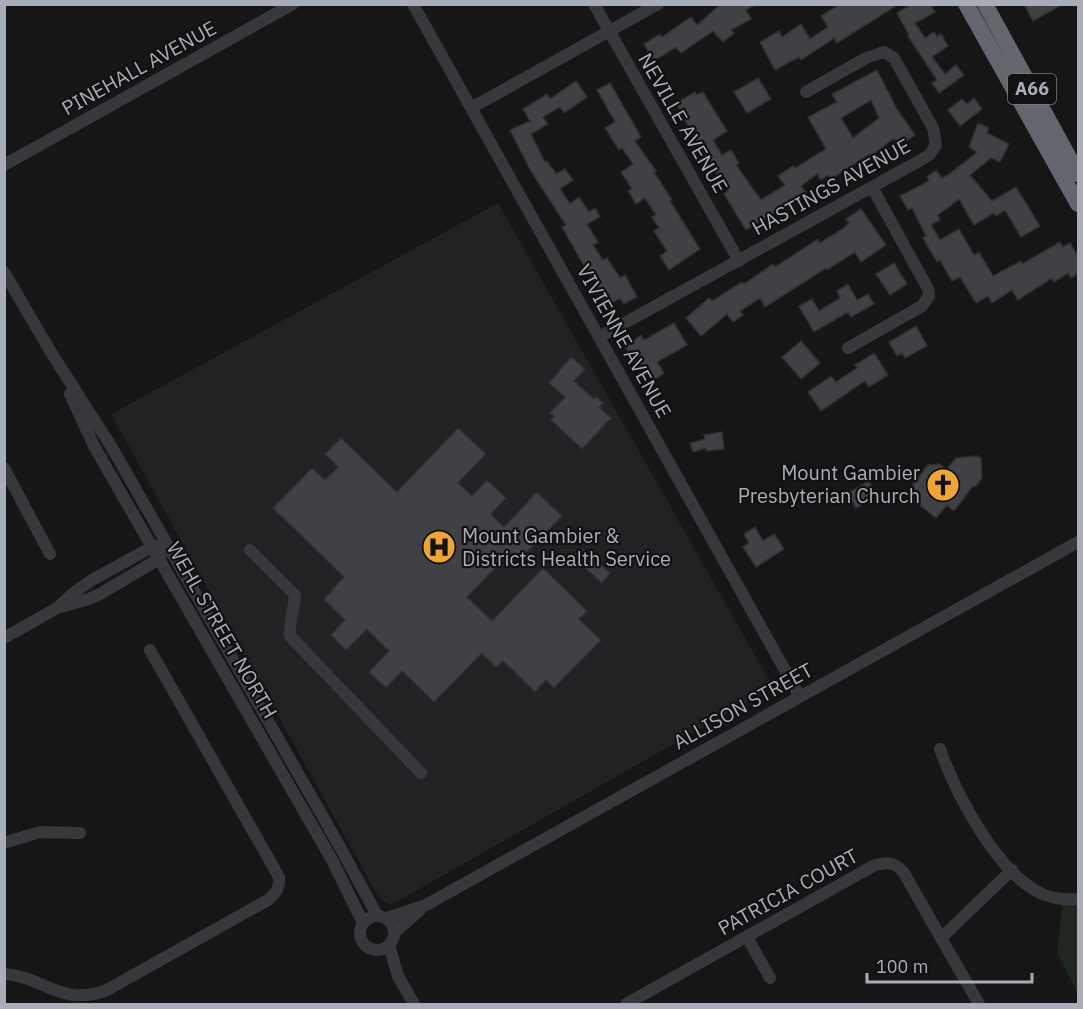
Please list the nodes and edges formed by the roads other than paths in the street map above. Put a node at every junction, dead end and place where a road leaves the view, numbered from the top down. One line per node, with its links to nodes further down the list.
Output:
1 (293, 4): 10 (street, PINEHALL AVENUE)
2 (413, 4): 9 (street, VIVIENNE AVENUE)
3 (594, 4): 7 (street, NEVILLE AVENUE)
4 (658, 4): 7 (street)
5 (966, 4): 13 (highway, A66)
6 (985, 4): 11 (highway, A66)
7 (609, 32): 9 (street); 14 (street, NEVILLE AVENUE)
8 (806, 92): 12 (street, HASTINGS AVENUE)
9 (471, 108): 16 (street, VIVIENNE AVENUE)
10 (4, 165)
11 (1078, 174)
12 (872, 187): 14 (street, HASTINGS AVENUE); 17 (street)
13 (1076, 195)
14 (739, 261): 16 (street, HASTINGS AVENUE)
15 (4, 272): 18 (street, WEHL STREET NORTH)
16 (599, 337): 29 (street, VIVIENNE AVENUE)
17 (848, 348)
18 (52, 354): 21 (street, WEHL STREET NORTH); 22 (street, WEHL STREET NORTH)
19 (4, 468): 24 (street)
20 (1078, 542): 29 (street, ALLISON STREET)
21 (168, 546): 22 (street); 25 (street); 37 (street, WEHL STREET NORTH)
22 (152, 547): 25 (street, WEHL STREET NORTH); 26 (street)
23 (250, 550): 31 (street)
24 (50, 554)
25 (159, 559): 26 (street); 38 (street, WEHL STREET NORTH)
26 (57, 608): 27 (street)
27 (4, 638)
28 (150, 650): 44 (street)
29 (800, 697): 36 (street, ALLISON STREET)
30 (939, 749): 34 (street)
31 (421, 773)
32 (80, 833): 33 (street)
33 (4, 841)
34 (1012, 870): 35 (street); 41 (street)
35 (1078, 899)
36 (426, 905): 37 (street, ALLISON STREET); 39 (street, ALLISON STREET)
37 (382, 917): 38 (street); 39 (street)
38 (363, 923): 43 (street)
39 (394, 933): 42 (street)
40 (747, 937): 41 (street, PATRICIA COURT); 46 (street); 48 (street, PATRICIA COURT)
41 (941, 938): 49 (street)
42 (389, 945): 43 (street); 45 (street)
43 (374, 950): 45 (street)
44 (4, 974)
45 (398, 976): 47 (street)
46 (770, 978)
47 (414, 1005)
48 (626, 1005)
49 (979, 1005)

